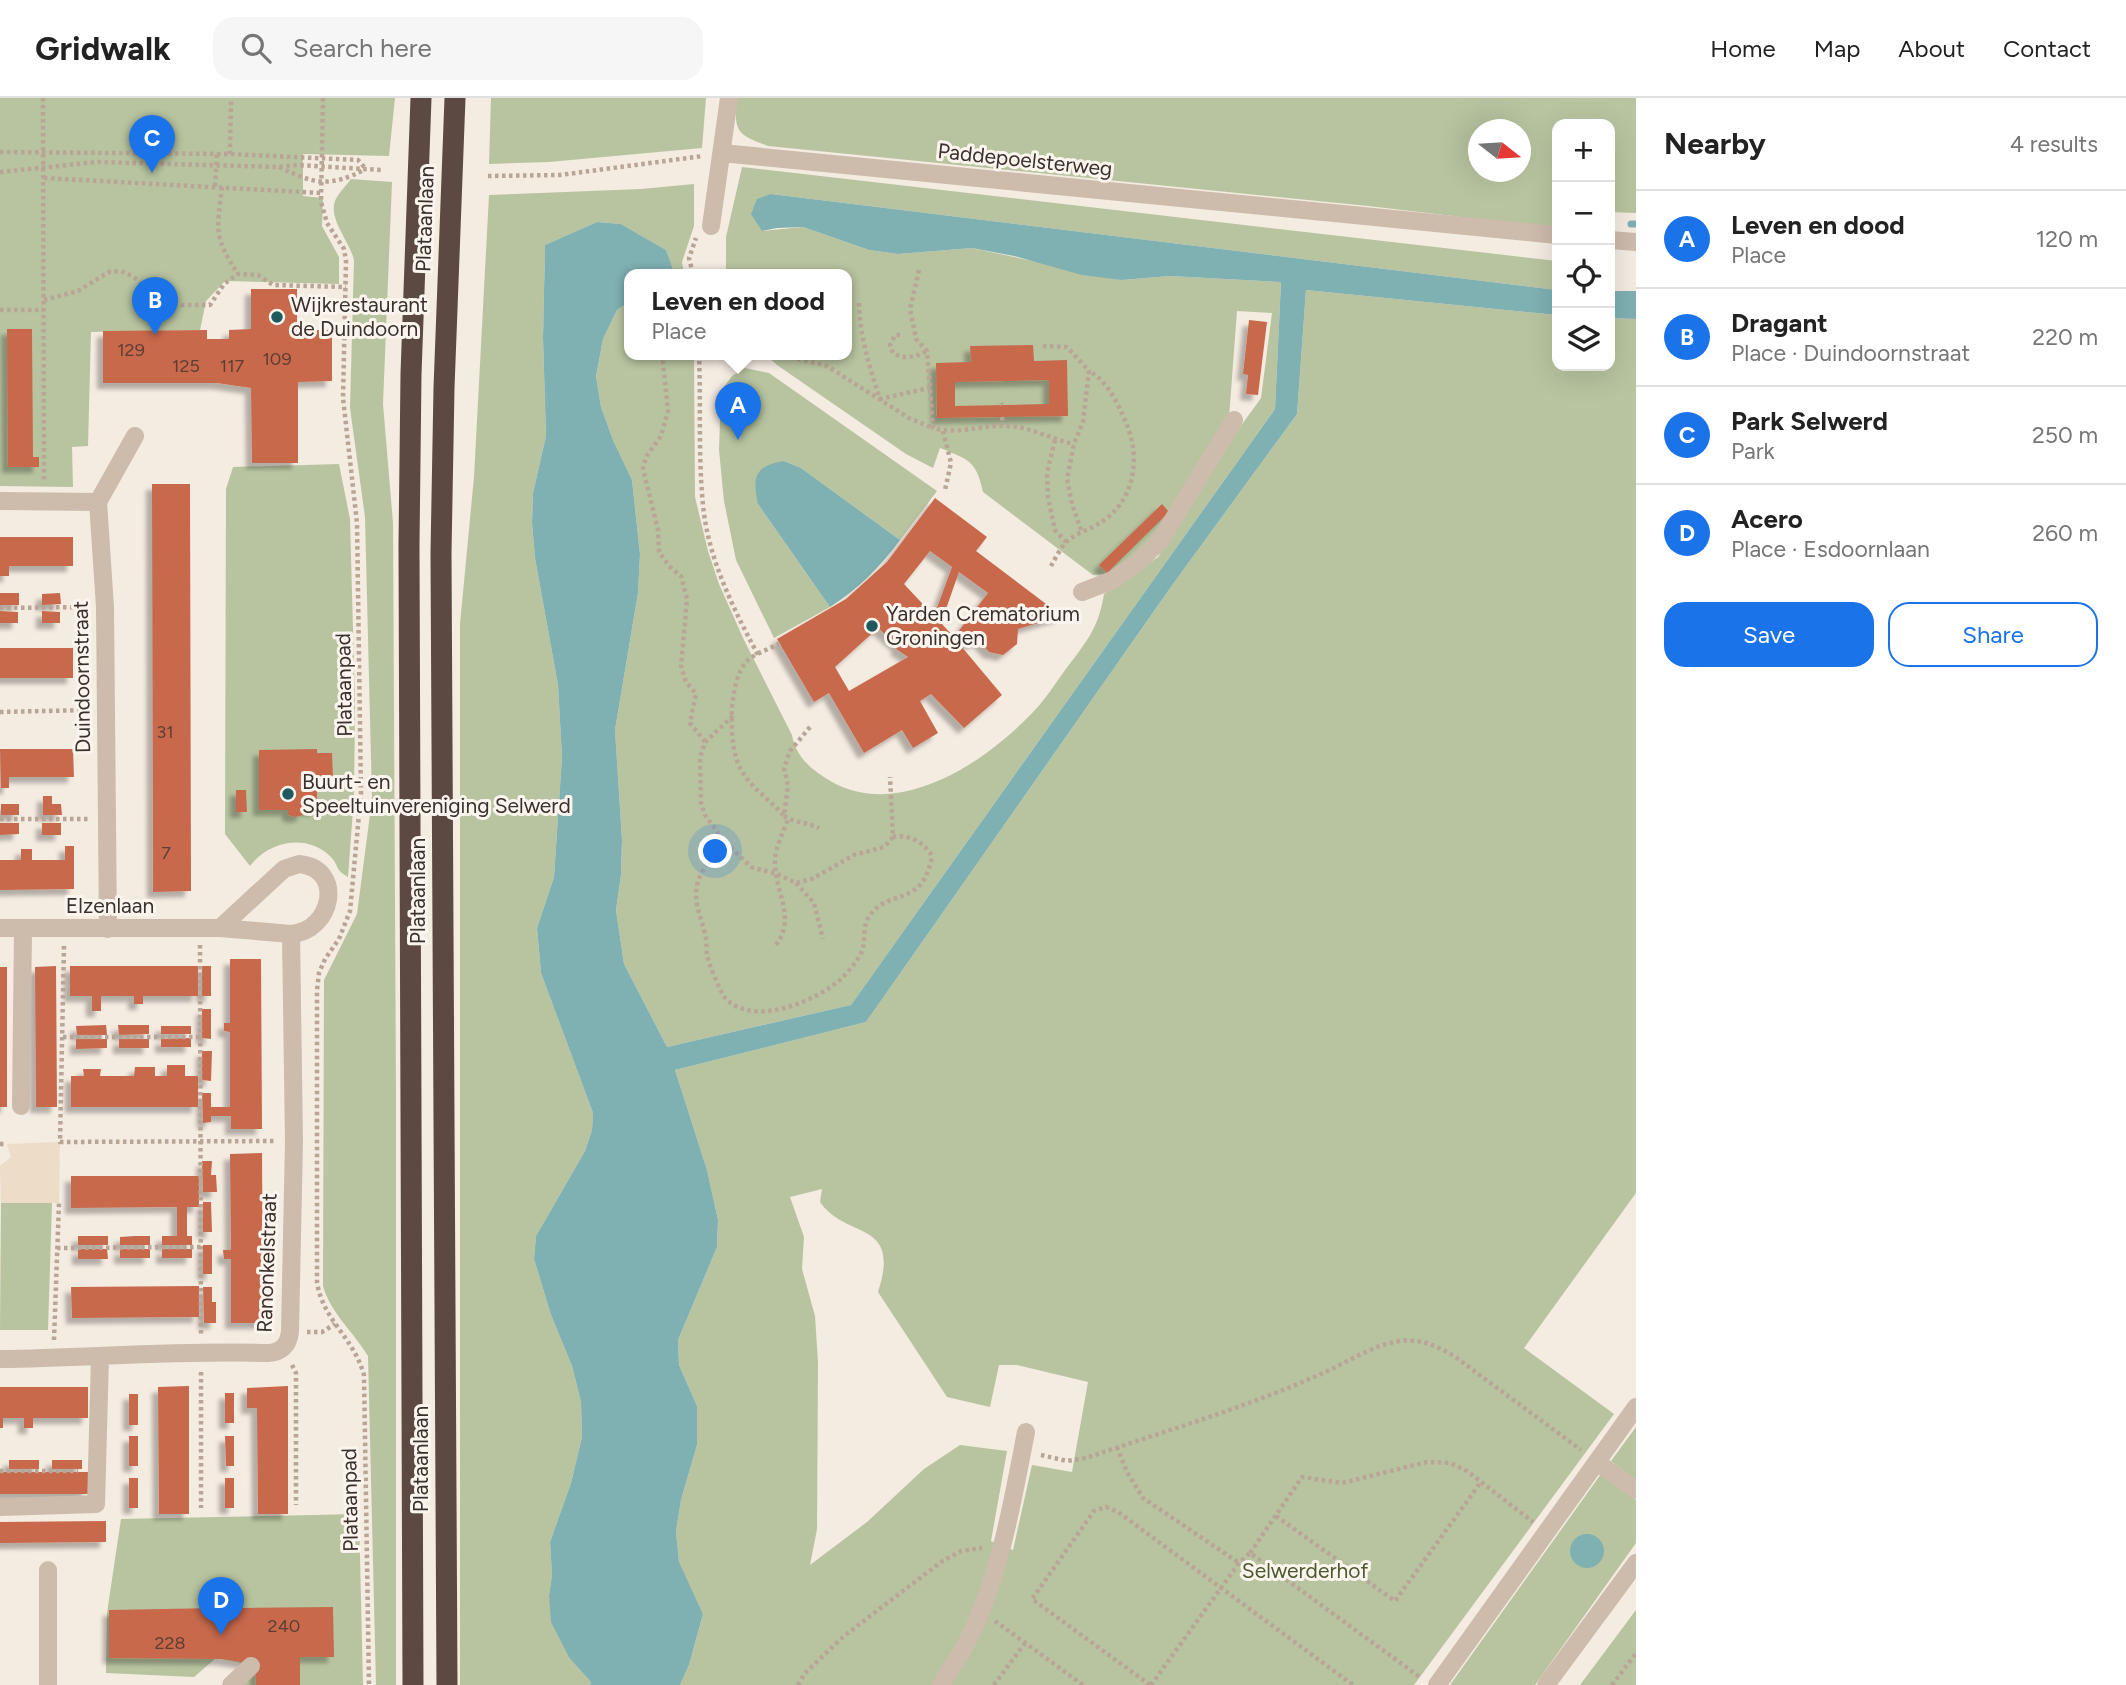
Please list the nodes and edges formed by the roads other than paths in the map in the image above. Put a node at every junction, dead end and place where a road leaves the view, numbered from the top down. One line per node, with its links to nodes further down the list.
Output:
1 (421, 98): 32 (highway, Plataanlaan)
2 (455, 98): 33 (highway, Plataanlaan)
3 (729, 98): 4 (street)
4 (722, 153): 5 (street); 6 (street, Paddepoelsterweg)
5 (711, 226)
6 (1552, 235)
7 (1615, 240): 8 (street)
8 (1636, 242)
9 (1234, 420): 13 (street)
10 (135, 436): 12 (street)
11 (0, 501): 12 (street)
12 (98, 502): 17 (street, Duindoornstraat)
13 (1082, 592)
14 (0, 928): 16 (street, Elzenlaan)
15 (220, 928): 17 (street, Elzenlaan); 18 (street, Elzenlaan); 18 (street)
16 (23, 929): 17 (street, Elzenlaan); 19 (street)
17 (108, 929)
18 (291, 934): 20 (street, Ranonkelstraat)
19 (21, 1106)
20 (100, 1357): 21 (street, Ranonkelstraat); 26 (street)
21 (0, 1359)
22 (1636, 1407): 24 (street)
23 (1026, 1432): 34 (street)
24 (1598, 1463): 25 (street); 35 (street)
25 (1636, 1490)
26 (0, 1507)
27 (1636, 1563): 36 (street)
28 (48, 1570): 30 (street)
29 (251, 1666): 31 (street)
30 (48, 1685)
31 (232, 1685)
32 (414, 1685)
33 (447, 1685)
34 (941, 1685)
35 (1437, 1685)
36 (1546, 1685)

